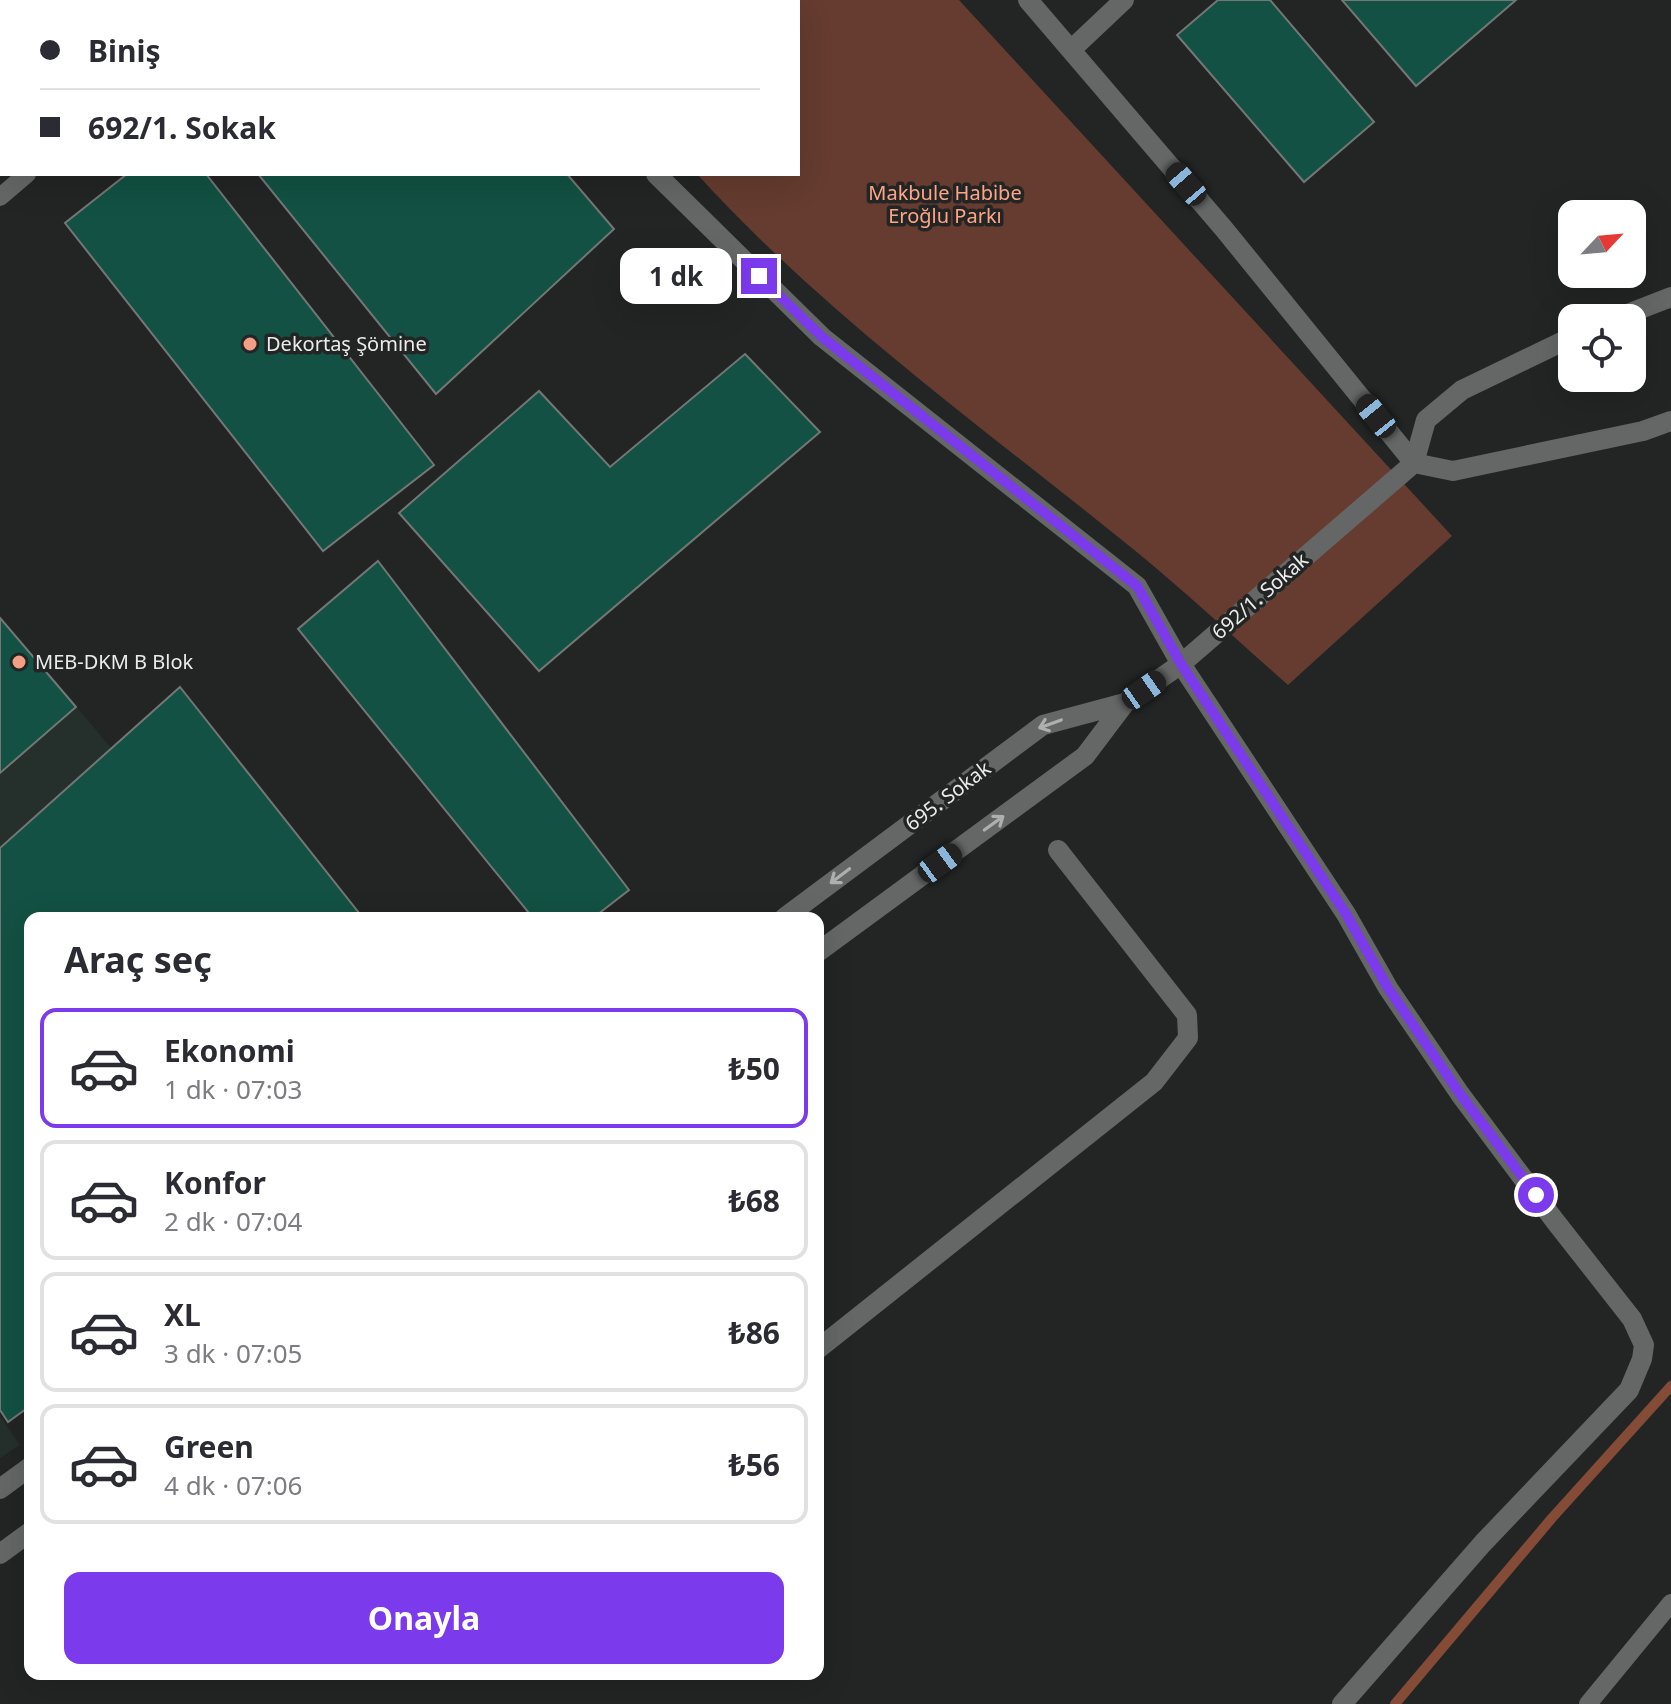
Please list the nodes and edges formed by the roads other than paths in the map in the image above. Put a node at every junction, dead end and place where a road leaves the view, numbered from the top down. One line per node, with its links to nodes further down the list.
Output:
1 (1028, 0): 3 (street)
2 (1124, 0): 3 (street)
3 (1071, 50): 11 (street)
4 (25, 176): 6 (lane)
5 (658, 176): 12 (street)
6 (0, 197)
7 (1671, 297): 8 (street)
8 (1646, 307)
9 (1558, 344): 11 (street)
10 (1671, 421): 11 (street)
11 (1414, 463): 12 (street, 692/1. Sokak)
12 (1181, 664): 13 (street, 695. Sokak); 23 (street)
13 (1125, 703): 15 (street, 695. Sokak, one-way to 15); 16 (street, 695. Sokak, one-way to 13)
14 (1058, 850): 17 (street)
15 (792, 912)
16 (824, 948)
17 (824, 1344)
18 (24, 1471): 19 (street)
19 (0, 1489)
20 (24, 1536): 21 (street)
21 (0, 1554)
22 (1671, 1603): 24 (lane)
23 (1342, 1704)
24 (1588, 1704)

